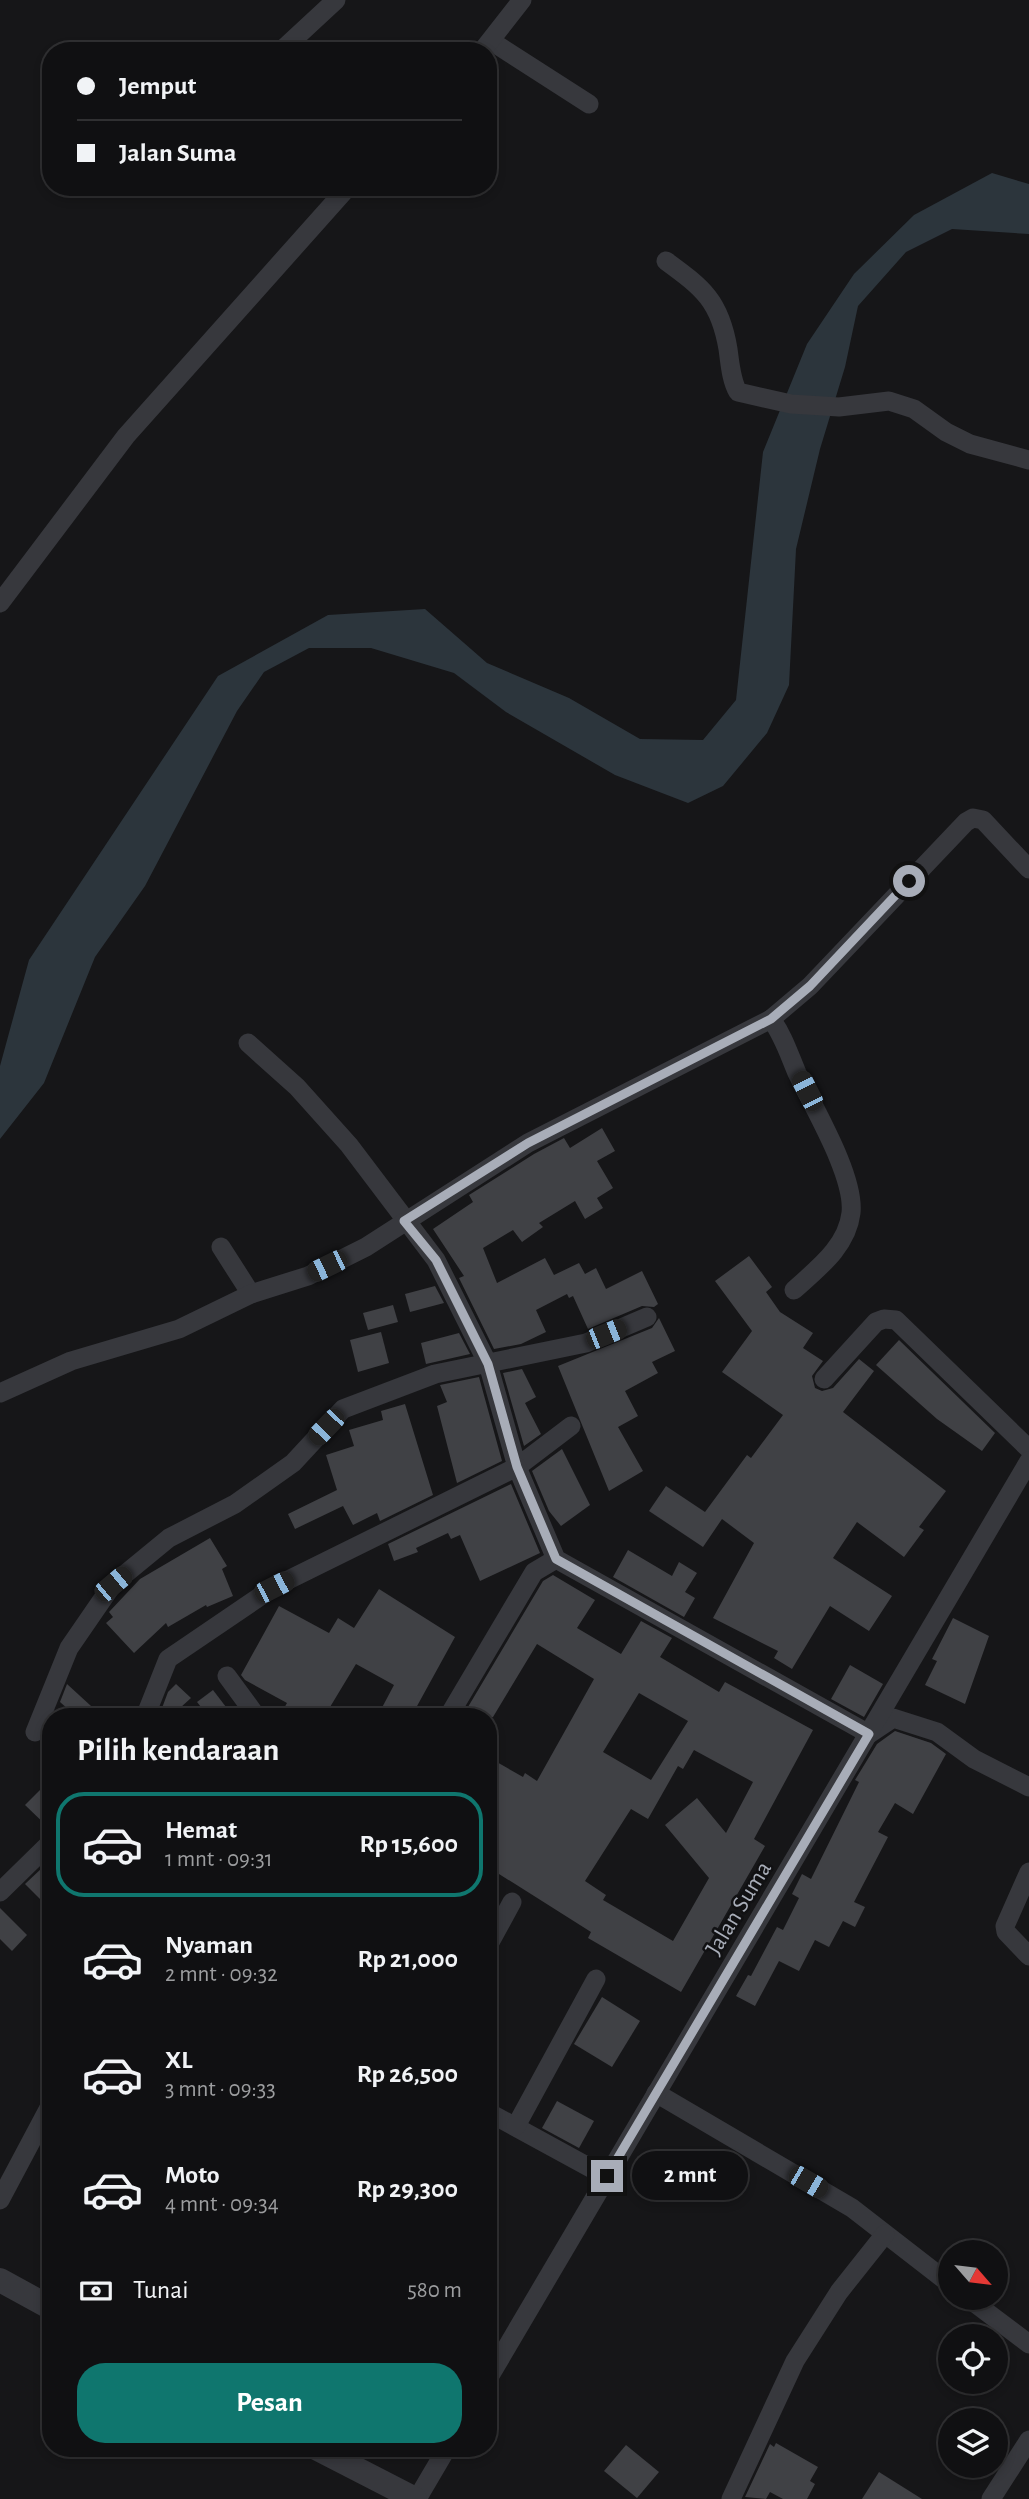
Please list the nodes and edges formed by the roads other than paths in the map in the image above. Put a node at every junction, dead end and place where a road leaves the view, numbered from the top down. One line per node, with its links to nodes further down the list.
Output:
1 (336, 0): 3 (street)
2 (522, 0): 4 (street)
3 (291, 42)
4 (490, 42)
5 (497, 52): 6 (street)
6 (589, 104)
7 (340, 196): 10 (street)
8 (666, 261): 9 (street)
9 (1029, 460)
10 (0, 603)
11 (1029, 869): 12 (street)
12 (771, 1019): 14 (street); 16 (street)
13 (248, 1043): 14 (street)
14 (404, 1221): 17 (street); 19 (street)
15 (221, 1247): 17 (street)
16 (794, 1290)
17 (251, 1294): 21 (street)
18 (647, 1317): 19 (street)
19 (488, 1364): 25 (street); 28 (street)
20 (824, 1380): 23 (street)
21 (0, 1393)
22 (571, 1426): 25 (street)
23 (1029, 1450)
24 (1029, 1461): 34 (street, Jalan Suma)
25 (517, 1467): 26 (street); 29 (street)
26 (556, 1559): 31 (street); 34 (street)
27 (227, 1676): 30 (street)
28 (44, 1708)
29 (149, 1708)
30 (250, 1708)
31 (453, 1708)
32 (42, 1714): 33 (street)
33 (35, 1731)
34 (869, 1734): 35 (street); 43 (street, Jalan Suma)
35 (1029, 1787)
36 (42, 1851): 38 (street)
37 (1029, 1872): 41 (street)
38 (0, 1892)
39 (512, 1902): 40 (street)
40 (497, 1930)
41 (1029, 1956)
42 (596, 1979): 46 (street)
43 (656, 2093): 47 (street, Jalan Suma); 49 (street)
44 (497, 2116): 46 (street)
45 (42, 2126): 48 (street)
46 (516, 2126): 47 (street)
47 (607, 2176): 55 (street, Jalan Suma)
48 (0, 2200)
49 (885, 2234): 50 (street); 60 (street)
50 (938, 2275)
51 (0, 2280): 52 (street)
52 (42, 2303)
53 (984, 2310): 54 (street)
54 (1029, 2344)
55 (497, 2364)
56 (1029, 2440): 61 (street)
57 (334, 2457): 59 (street)
58 (442, 2457): 59 (street)
59 (416, 2499)
60 (731, 2499)
61 (991, 2499)

